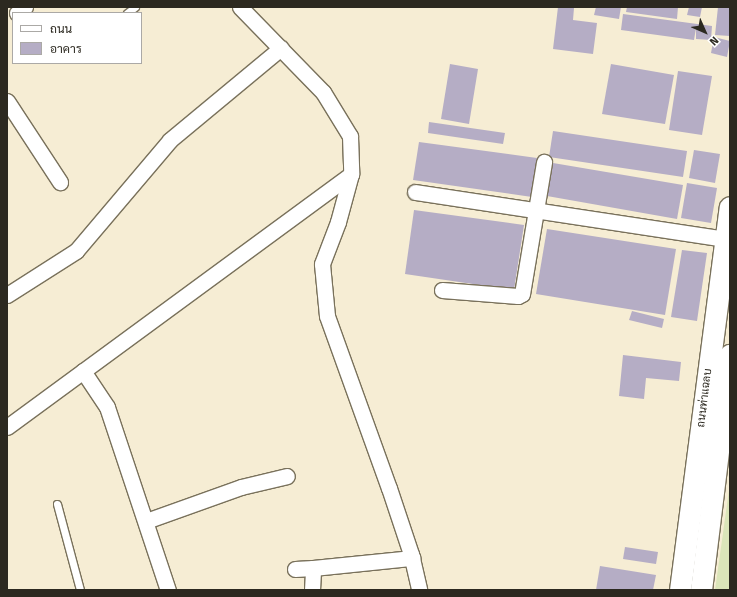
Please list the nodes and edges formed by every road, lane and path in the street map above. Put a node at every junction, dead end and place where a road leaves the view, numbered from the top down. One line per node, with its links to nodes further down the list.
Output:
1 (240, 7): 2 (street)
2 (281, 48): 5 (street); 12 (street)
3 (7, 102): 6 (street)
4 (544, 162): 9 (street)
5 (351, 174): 15 (street); 20 (street)
6 (60, 182)
7 (415, 192): 9 (street)
8 (730, 207): 10 (main road, ถนนท่าแฉลบ)
9 (536, 210): 10 (street); 11 (street)
10 (726, 239): 13 (main road, ถนนท่าแฉลบ)
11 (442, 290)
12 (7, 295)
13 (723, 318): 27 (main road, ถนนท่าแฉลบ)
14 (730, 355): 28 (main road, ถนนท่าแฉลบ)
15 (84, 371): 16 (street); 19 (street)
16 (7, 427)
17 (287, 476): 19 (street)
18 (57, 504): 23 (lane)
19 (146, 521): 24 (street)
20 (412, 558): 21 (street); 26 (street)
21 (313, 568): 22 (street); 25 (street)
22 (295, 569)
23 (80, 590)
24 (168, 590)
25 (312, 590)
26 (419, 590)
27 (680, 590)
28 (701, 590)

